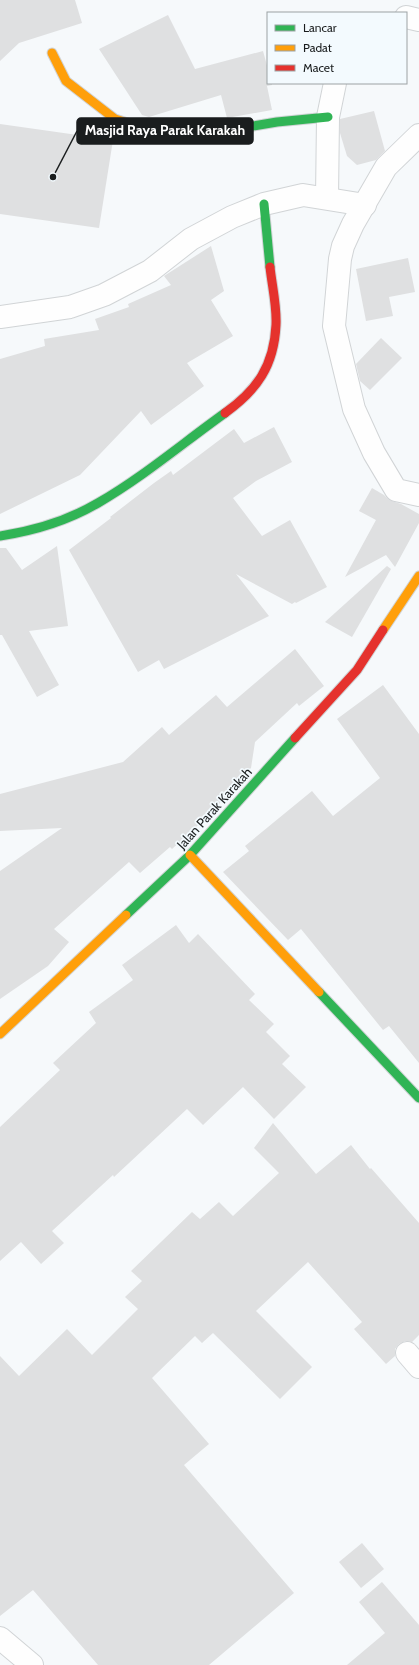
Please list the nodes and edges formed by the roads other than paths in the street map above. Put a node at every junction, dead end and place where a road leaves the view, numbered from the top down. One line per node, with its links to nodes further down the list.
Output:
1 (407, 17): 2 (street)
2 (419, 20)
3 (52, 54): 5 (street)
4 (335, 84): 5 (street)
5 (328, 116): 7 (street)
6 (419, 135): 9 (street)
7 (327, 198): 8 (street); 9 (street)
8 (264, 204): 10 (street); 12 (street)
9 (365, 205): 11 (street)
10 (0, 317)
11 (419, 495)
12 (0, 536)
13 (419, 576): 14 (street, Jalan Parak Karakah)
14 (190, 855): 15 (street, Jalan Parak Karakah); 16 (street)
15 (0, 1034)
16 (419, 1098)
17 (0, 1638): 18 (street)
18 (32, 1665)

